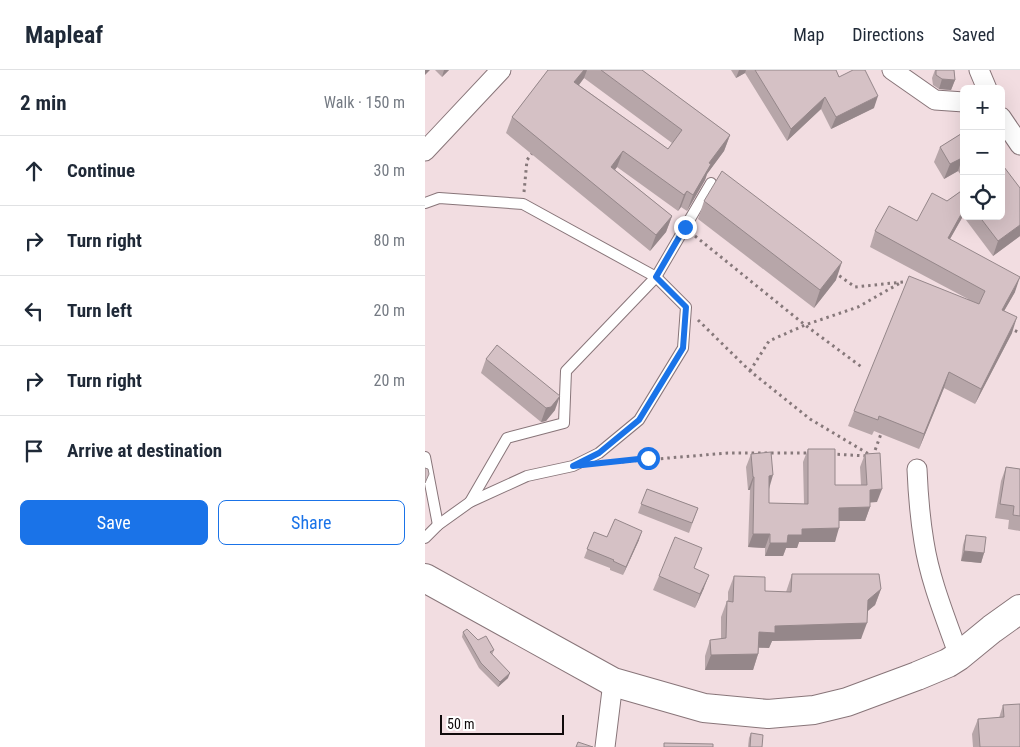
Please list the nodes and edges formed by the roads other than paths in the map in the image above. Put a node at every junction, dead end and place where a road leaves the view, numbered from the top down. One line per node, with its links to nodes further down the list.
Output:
1 (501, 70): 8 (street)
2 (892, 70): 5 (street)
3 (979, 70): 4 (street)
4 (985, 85)
5 (960, 102)
6 (1005, 123): 7 (street)
7 (1020, 145)
8 (425, 151)
9 (711, 184): 11 (lane)
10 (425, 203): 11 (lane)
11 (656, 277): 14 (lane); 14 (lane)
12 (425, 457): 15 (lane)
13 (917, 469): 19 (street)
14 (470, 502): 15 (lane)
15 (438, 525): 16 (lane)
16 (425, 538)
17 (425, 578): 20 (main road)
18 (1020, 609): 19 (main road)
19 (959, 656): 20 (main road)
20 (613, 682): 21 (street)
21 (605, 747)

